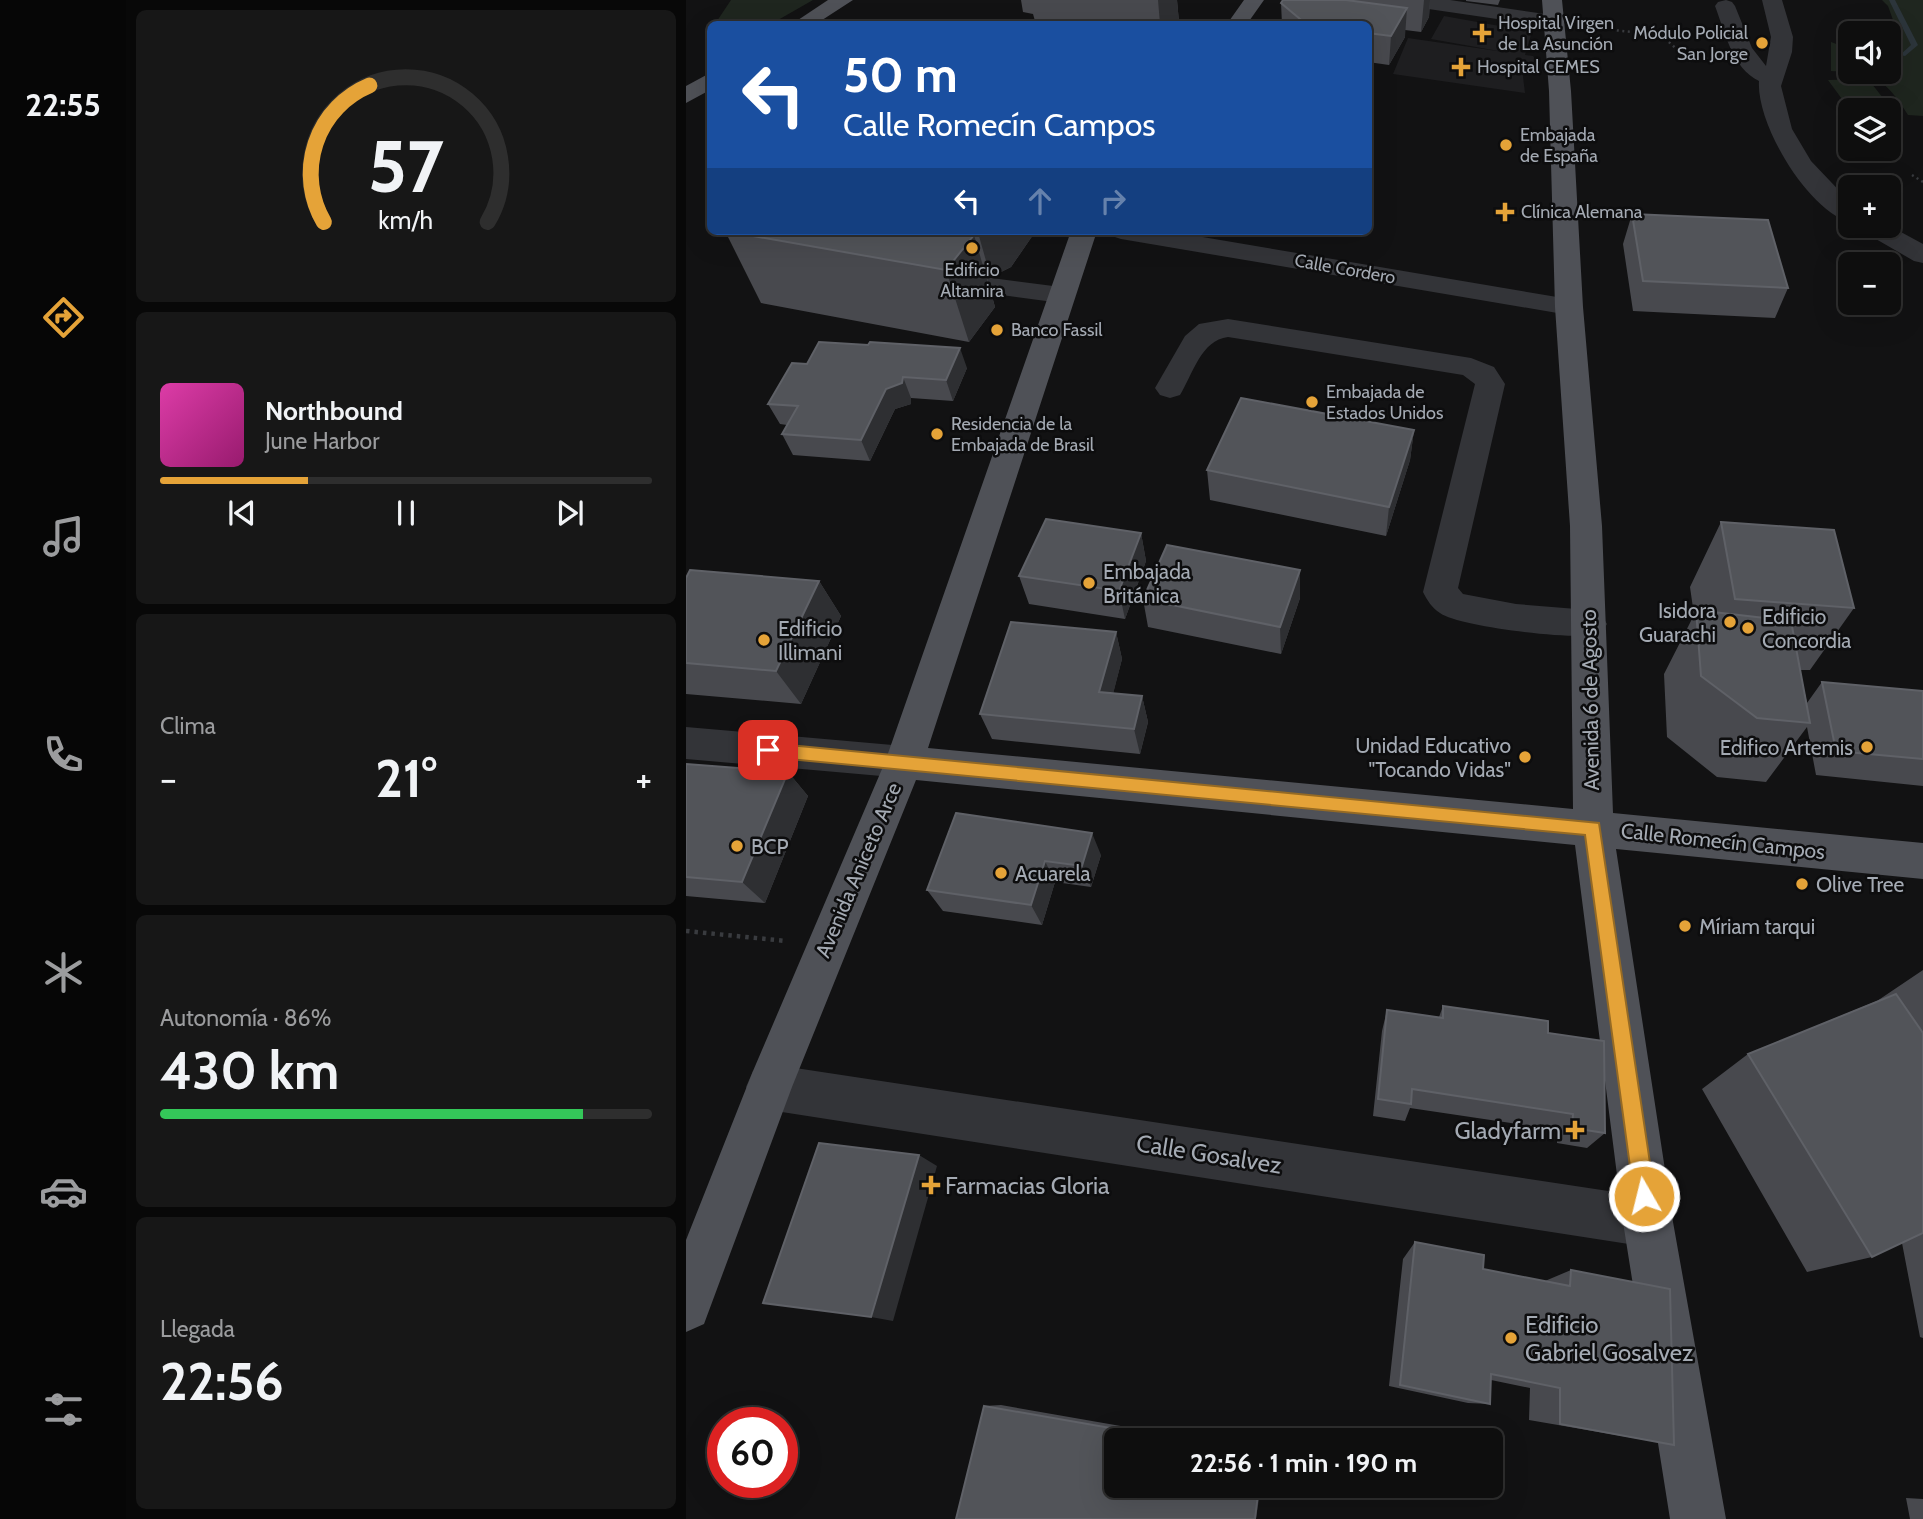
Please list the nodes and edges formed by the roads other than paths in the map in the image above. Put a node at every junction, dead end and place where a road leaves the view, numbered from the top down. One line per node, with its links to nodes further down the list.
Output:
1 (843, 0): 7 (main road)
2 (1254, 0): 8 (main road)
3 (1408, 0): 6 (street)
4 (1772, 0): 9 (street)
5 (1725, 6): 9 (street)
6 (1552, 10): 17 (main road, Avenida 6 de Agosto)
7 (807, 21)
8 (1239, 21)
9 (1770, 78): 10 (street)
10 (1838, 205)
11 (1082, 235): 16 (main road, Avenida Aniceto Arce)
12 (1145, 235): 17 (street, Calle Cordero)
13 (1893, 238): 14 (street)
14 (1923, 255)
15 (914, 276): 16 (street)
16 (1060, 295): 21 (main road, Avenida Aniceto Arce)
17 (1569, 307): 19 (main road, Avenida 6 de Agosto)
18 (1170, 388): 19 (street)
19 (1589, 624): 22 (main road, Avenida 6 de Agosto)
20 (686, 743): 21 (street, Calle Romecín Campos)
21 (904, 762): 22 (main road, Calle Romecín Campos); 24 (main road, Avenida Aniceto Arce)
22 (1593, 829): 23 (main road, Calle Romecín Campos); 25 (main road, Avenida 6 de Agosto)
23 (1923, 861)
24 (769, 1087): 25 (street, Calle Gosalvez); 26 (main road, Avenida Aniceto Arce)
25 (1648, 1222): 27 (main road, Avenida 6 de Agosto)
26 (686, 1306)
27 (1698, 1519)

